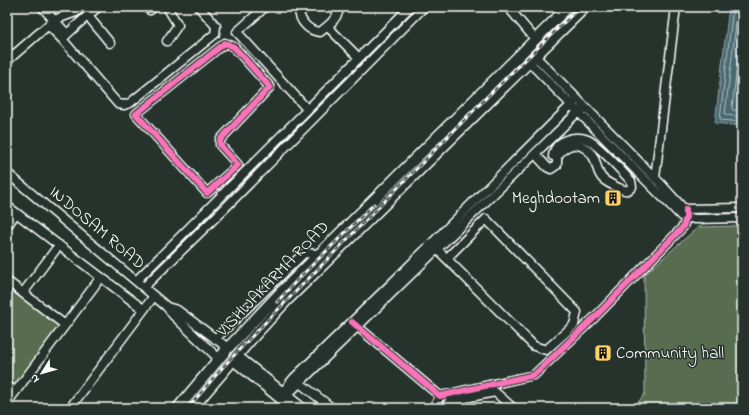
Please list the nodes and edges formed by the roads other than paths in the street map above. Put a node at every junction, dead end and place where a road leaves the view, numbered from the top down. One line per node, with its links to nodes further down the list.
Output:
1 (42, 7): 19 (street)
2 (82, 7): 19 (street)
3 (98, 7): 18 (street)
4 (147, 7): 5 (street)
5 (154, 7)
6 (167, 7): 23 (street)
7 (199, 7): 21 (street)
8 (265, 7): 29 (street)
9 (302, 7): 20 (street)
10 (336, 7): 20 (street)
11 (424, 7): 59 (street)
12 (508, 7): 22 (street)
13 (514, 7): 22 (street)
14 (568, 7): 22 (main road, VISHWAKARMA ROAD)
15 (584, 7): 26 (main road, VISHWAKARMA ROAD)
16 (676, 7): 42 (street)
17 (405, 9): 25 (street)
18 (88, 16): 21 (street); 24 (street)
19 (51, 22): 21 (street); 27 (street)
20 (328, 27): 25 (street)
21 (65, 37)
22 (537, 38): 37 (main road, VISHWAKARMA ROAD)
23 (167, 41)
24 (110, 43)
25 (359, 58): 29 (street)
26 (532, 59): 28 (street); 37 (main road, VISHWAKARMA ROAD)
27 (7, 61)
28 (574, 102): 30 (street); 44 (street)
29 (307, 109): 39 (street)
30 (581, 109): 31 (street); 42 (street); 49 (street)
31 (542, 147): 32 (street); 34 (street)
32 (535, 154): 35 (street); 44 (street)
33 (606, 156): 34 (street); 36 (street); 36 (street)
34 (553, 157): 35 (street); 35 (street); 36 (street)
35 (544, 164)
36 (596, 164)
37 (416, 165): 41 (main road, VISHWAKARMA ROAD); 43 (main road, VISHWAKARMA ROAD)
38 (238, 166): 38 (street); 39 (street)
39 (245, 172): 58 (street)
40 (7, 173): 58 (street, INDOSAM ROAD)
41 (396, 178): 43 (main road); 54 (main road, VISHWAKARMA ROAD)
42 (655, 178): 47 (street)
43 (405, 183): 68 (main road, VISHWAKARMA ROAD)
44 (482, 200): 53 (street); 64 (street)
45 (7, 206): 48 (street)
46 (742, 208): 47 (street)
47 (686, 209): 49 (street)
48 (16, 213): 51 (street); 52 (street)
49 (686, 218): 50 (street); 75 (street)
50 (742, 218)
51 (7, 226)
52 (59, 245): 56 (street); 60 (street)
53 (437, 249): 55 (street); 64 (street)
54 (319, 254): 66 (street); 67 (main road, VISHWAKARMA ROAD)
55 (446, 258): 55 (street)
56 (101, 277): 63 (street); 65 (street)
57 (7, 281): 60 (street)
58 (136, 281): 59 (street, INDOSAM ROAD)
59 (144, 287): 61 (street, INDOSAM ROAD)
60 (23, 293): 65 (street)
61 (154, 296): 62 (street, INDOSAM ROAD); 63 (street)
62 (167, 307): 66 (street, INDOSAM ROAD); 69 (street, INDOSAM ROAD)
63 (143, 309): 77 (street)
64 (355, 324): 70 (street); 71 (street); 75 (street)
65 (65, 325): 73 (street)
66 (215, 339): 67 (street, INDOSAM ROAD)
67 (228, 348): 69 (main road, VISHWAKARMA ROAD)
68 (235, 357): 74 (street); 79 (main road, VISHWAKARMA ROAD); 80 (street)
69 (219, 359): 78 (main road, VISHWAKARMA ROAD)
70 (294, 378): 71 (street); 74 (street)
71 (300, 383): 74 (street); 82 (street)
72 (7, 385): 73 (street)
73 (15, 392): 76 (street)
74 (285, 393): 81 (street)
75 (440, 396): 83 (street)
76 (7, 403)
77 (70, 408)
78 (178, 408)
79 (192, 408)
80 (291, 408)
81 (303, 408)
82 (332, 408)
83 (434, 408)
84 (444, 408): 85 (street)
85 (513, 408)

